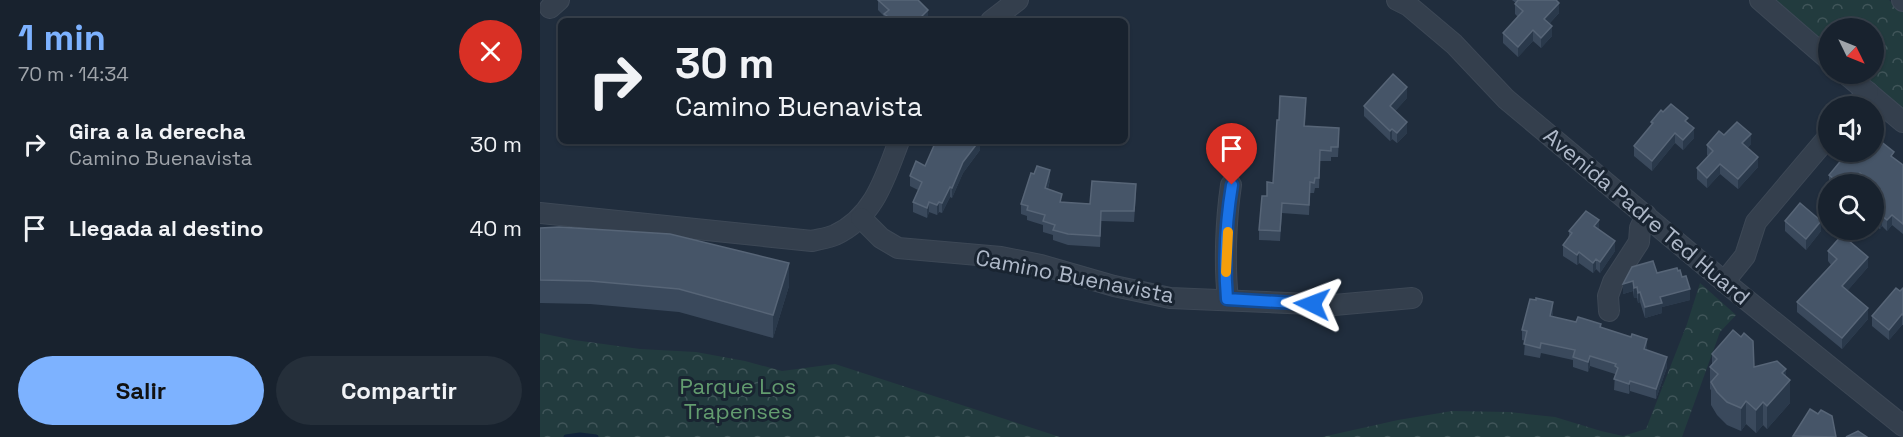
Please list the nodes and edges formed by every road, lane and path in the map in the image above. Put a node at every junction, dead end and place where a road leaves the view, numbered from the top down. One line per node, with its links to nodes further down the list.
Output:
1 (1018, 0): 4 (street)
2 (1760, 0): 5 (street)
3 (1406, 2): 12 (street, Avenida Padre Ted Huard)
4 (995, 18)
5 (1818, 50)
6 (1884, 112): 7 (street)
7 (1903, 122)
8 (898, 144): 13 (street)
9 (1818, 149): 16 (street)
10 (1232, 185): 18 (street)
11 (540, 213): 13 (street)
12 (1646, 215): 14 (street, Avenida Padre Ted Huard); 15 (street)
13 (861, 218): 18 (street, Camino Buenavista)
14 (1663, 229): 15 (street); 16 (street, Avenida Padre Ted Huard)
15 (1639, 242): 19 (street)
16 (1724, 282): 20 (street, Avenida Padre Ted Huard)
17 (1412, 298): 18 (street, Camino Buenavista)
18 (1227, 299)
19 (1609, 310)
20 (1903, 426)

